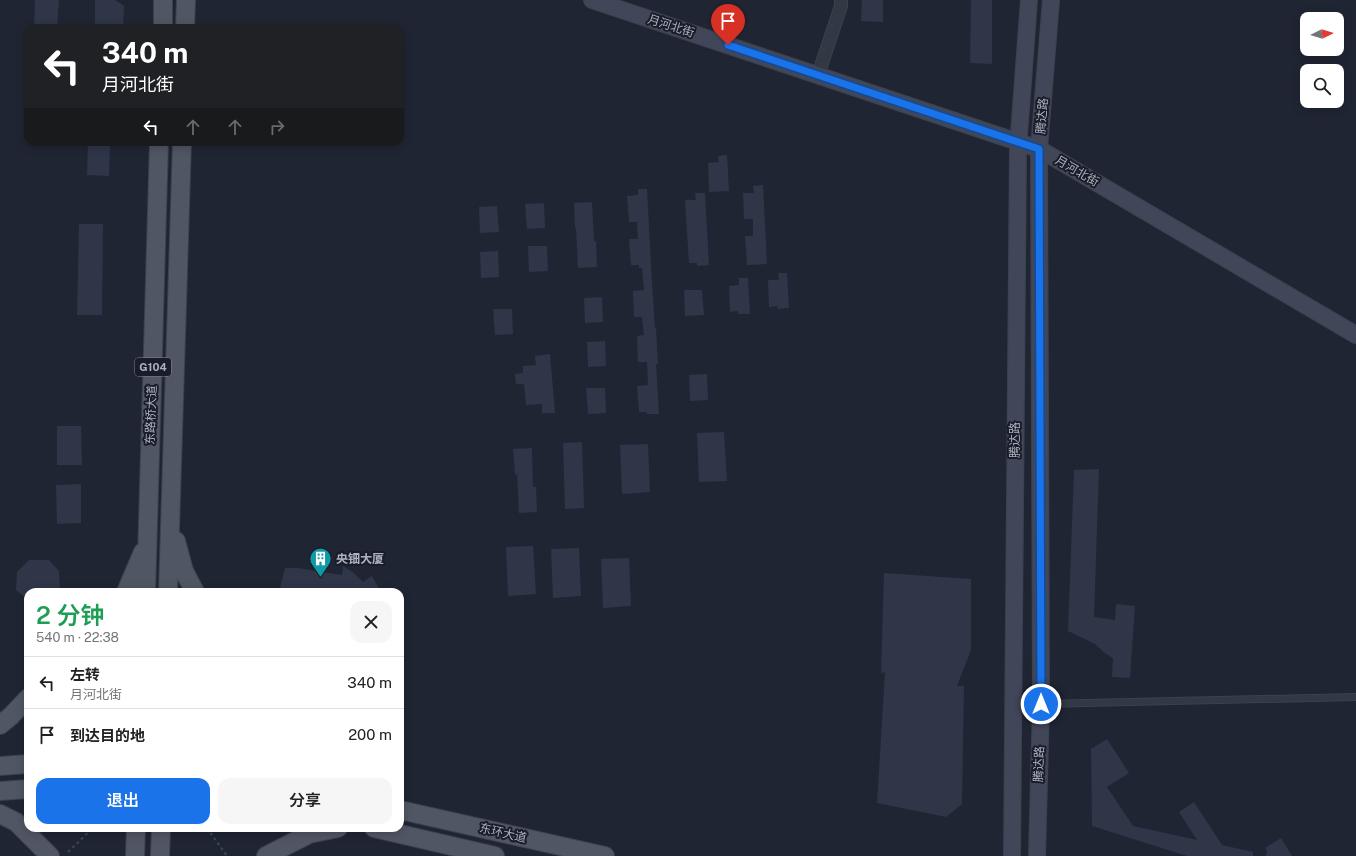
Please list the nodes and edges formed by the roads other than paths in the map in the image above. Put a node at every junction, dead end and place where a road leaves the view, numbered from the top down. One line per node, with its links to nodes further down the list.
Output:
1 (164, 0): 7 (main road)
2 (186, 0): 8 (main road)
3 (592, 0): 9 (main road, 月河北街)
4 (841, 0): 9 (street)
5 (1029, 0): 10 (main road, 腾达路)
6 (1051, 0): 13 (main road, 腾达路)
7 (163, 24)
8 (185, 24)
9 (818, 75): 10 (main road, 月河北街)
10 (1018, 142): 13 (main road, 月河北街); 43 (main road, 腾达路)
11 (159, 146): 16 (main road, 东路桥大道 / G104)
12 (182, 146): 15 (main road, 东路桥大道 / G104)
13 (1039, 149): 14 (main road, 月河北街); 23 (main road, 腾达路)
14 (1356, 335)
15 (170, 523): 19 (main road, 东路桥大道); 20 (main road)
16 (148, 541): 17 (main road); 18 (main road, 东路桥大道 / G104)
17 (128, 588)
18 (146, 588)
19 (168, 588)
20 (193, 588)
21 (1356, 697): 23 (lane)
22 (24, 702): 24 (main road)
23 (1041, 704): 44 (main road, 腾达路)
24 (0, 725)
25 (24, 764): 26 (main road)
26 (0, 766)
27 (24, 789): 28 (main road)
28 (0, 791)
29 (404, 811): 42 (main road, 东环大道)
30 (0, 814): 31 (main road)
31 (24, 830)
32 (26, 832): 37 (main road)
33 (136, 832): 38 (main road)
34 (161, 832): 39 (main road)
35 (319, 832): 40 (main road)
36 (391, 832): 41 (main road, 东环大道)
37 (50, 856)
38 (135, 856)
39 (160, 856)
40 (266, 856)
41 (495, 856)
42 (605, 856)
43 (1012, 856)
44 (1037, 856)

